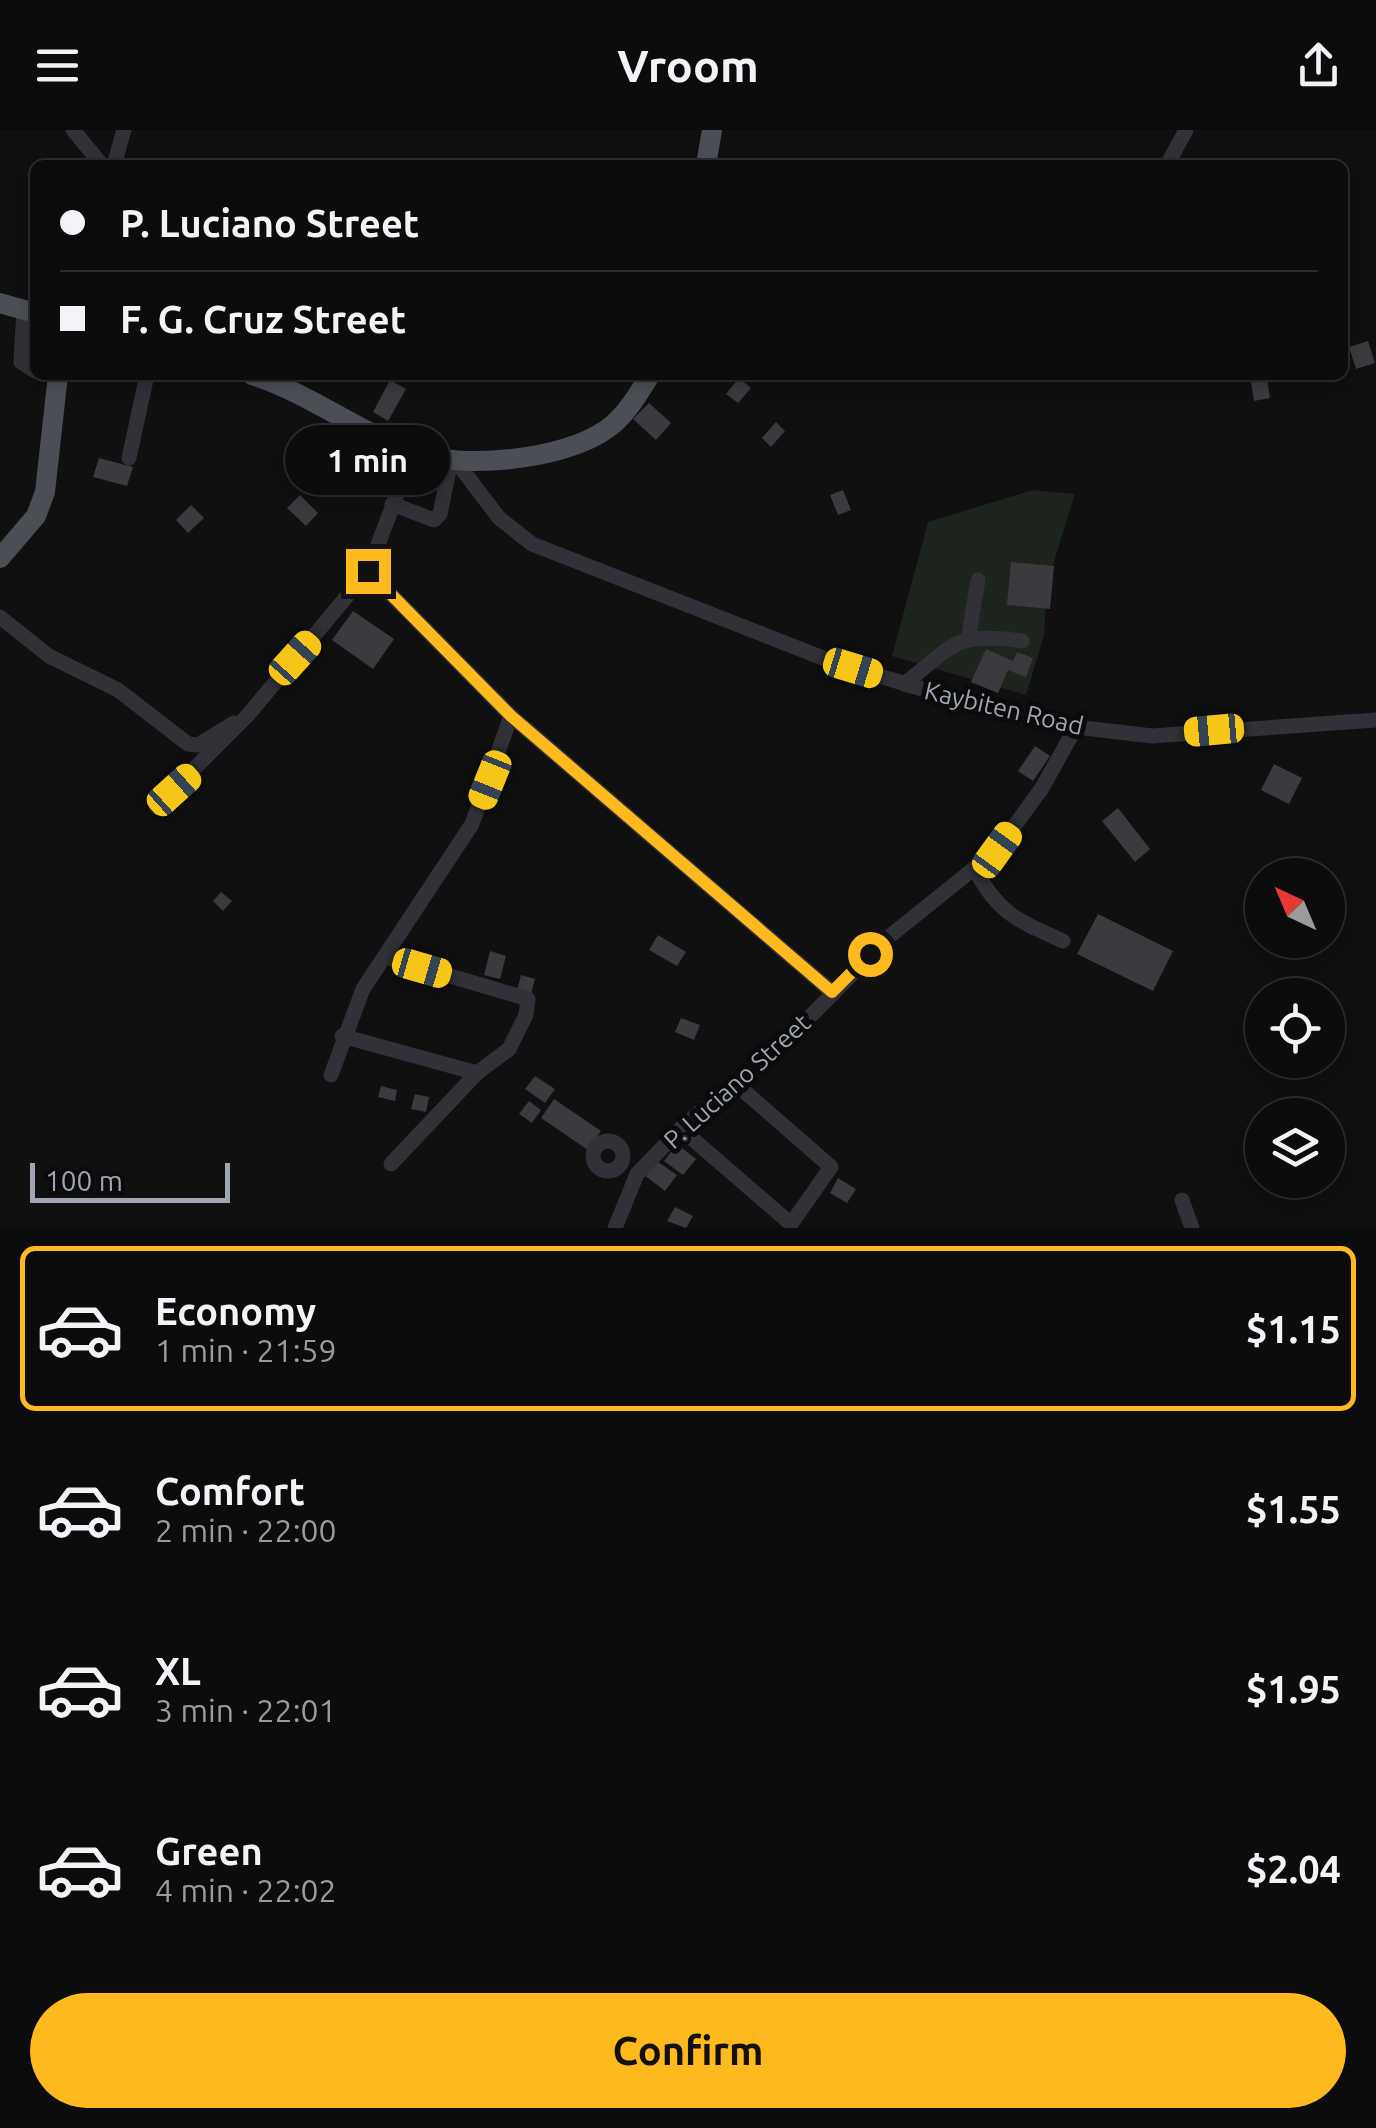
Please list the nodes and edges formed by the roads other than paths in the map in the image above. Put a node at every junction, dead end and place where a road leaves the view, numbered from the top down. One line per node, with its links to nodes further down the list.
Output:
1 (73, 130): 5 (street)
2 (124, 130): 6 (street)
3 (712, 130): 7 (main road)
4 (1186, 130): 8 (street)
5 (98, 160)
6 (115, 160)
7 (707, 160)
8 (1170, 160)
9 (0, 303): 10 (main road)
10 (29, 311): 11 (street)
11 (30, 368)
12 (55, 380): 20 (main road)
13 (146, 380): 17 (street)
14 (268, 380): 16 (main road)
15 (646, 380): 18 (main road)
16 (413, 452): 18 (main road); 19 (street)
17 (129, 458)
18 (453, 460): 19 (street); 26 (street, Kaybiten Road)
19 (392, 504): 21 (street)
20 (0, 558)
21 (368, 571): 27 (street); 28 (street)
22 (978, 580): 24 (street)
23 (0, 617): 28 (street)
24 (968, 640): 25 (street); 26 (street)
25 (1022, 641)
26 (904, 684): 30 (street, Kaybiten Road)
27 (511, 716): 34 (street); 35 (street)
28 (241, 720): 31 (street)
29 (1376, 720): 30 (street, Kaybiten Road)
30 (1076, 728): 32 (street, P. Luciano Street)
31 (156, 806)
32 (975, 869): 33 (street); 35 (street, P. Luciano Street)
33 (1063, 941)
34 (386, 957): 36 (street); 37 (street)
35 (832, 992): 39 (street, P. Luciano Street)
36 (342, 1036): 37 (street); 38 (street)
37 (477, 1073): 41 (street)
38 (330, 1076)
39 (736, 1084): 40 (street, P. Luciano Street); 45 (street)
40 (680, 1129): 43 (street, P. Luciano Street); 45 (street)
41 (390, 1164)
42 (622, 1164): 43 (street)
43 (638, 1174): 46 (street, P. Luciano Street)
44 (1182, 1200): 47 (street)
45 (791, 1226)
46 (615, 1228)
47 (1192, 1228)

